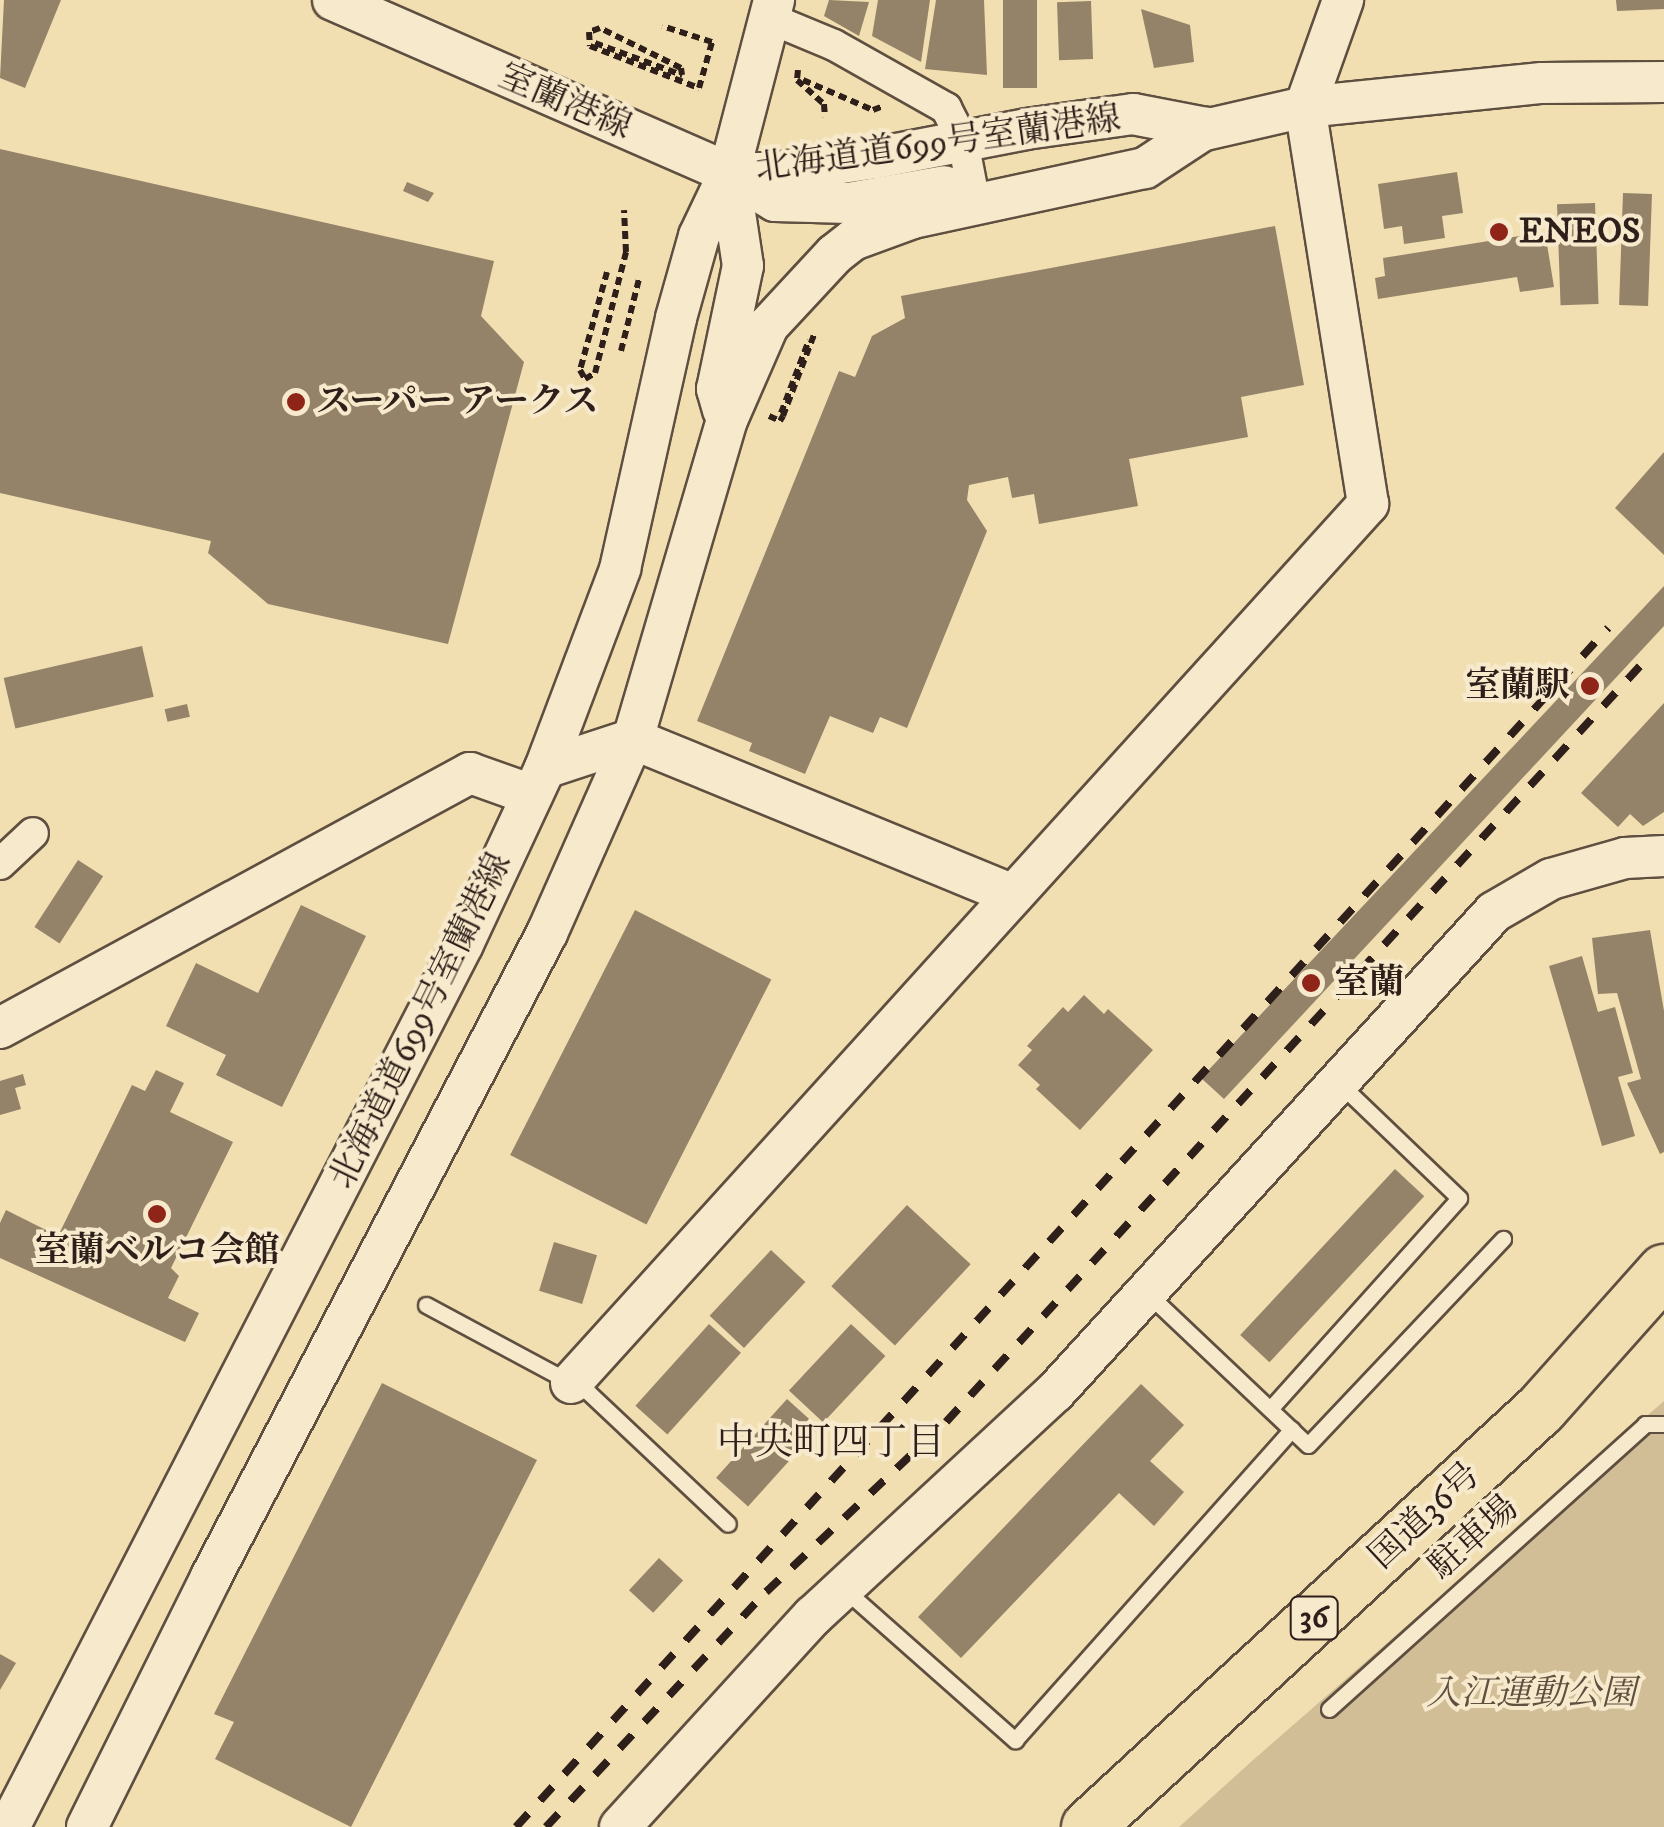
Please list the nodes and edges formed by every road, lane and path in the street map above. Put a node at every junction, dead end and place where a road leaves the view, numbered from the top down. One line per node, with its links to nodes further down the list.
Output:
1 (333, 0): 14 (main road, 室蘭港線)
2 (1343, 0): 10 (main road)
3 (771, 9): 13 (street); 14 (main road)
4 (662, 26): 5 (path)
5 (595, 43)
6 (809, 64): 11 (path)
7 (804, 80): 9 (path)
8 (1664, 82): 10 (main road, 北海道道699号室蘭港線)
9 (879, 95)
10 (1305, 107): 12 (main road, 北海道道699号室蘭港線); 26 (main road)
11 (826, 116)
12 (1206, 128): 13 (main road, 北海道道699号室蘭港線); 15 (main road, 北海道道699号室蘭港線)
13 (963, 141): 14 (main road, 北海道道699号室蘭港線); 15 (street)
14 (729, 173): 15 (main road, 北海道道699号室蘭港線); 20 (main road, 北海道道699号室蘭港線); 22 (main road, 北海道道699号室蘭港線)
15 (972, 193): 20 (main road, 北海道道699号室蘭港線)
16 (624, 210): 17 (path)
17 (606, 272)
18 (639, 279): 19 (path)
19 (621, 351)
20 (726, 420): 21 (main road, 北海道道699号室蘭港線)
21 (634, 738): 22 (main road); 26 (main road); 43 (main road, 北海道道699号室蘭港線)
22 (538, 782): 27 (main road); 42 (main road, 北海道道699号室蘭港線)
23 (33, 833): 25 (street)
24 (1664, 856): 28 (main road)
25 (0, 864)
26 (1013, 895): 34 (main road)
27 (0, 1028)
28 (1340, 1084): 31 (main road); 35 (lane)
29 (1503, 1239): 38 (lane)
30 (1664, 1271): 36 (highway, 国道36号 / 36)
31 (1146, 1292): 35 (lane); 40 (main road)
32 (426, 1304): 34 (lane)
33 (1664, 1320): 36 (highway, 国道36号 / 36)
34 (570, 1382): 39 (lane)
35 (1270, 1409): 38 (lane)
36 (1541, 1409): 45 (highway, 国道36号 / 36)
37 (1664, 1424): 41 (lane, 駐車場)
38 (1292, 1430): 40 (lane)
39 (728, 1524)
40 (843, 1588): 44 (main road)
41 (1330, 1708)
42 (9, 1827)
43 (86, 1827)
44 (620, 1827)
45 (1088, 1827)

